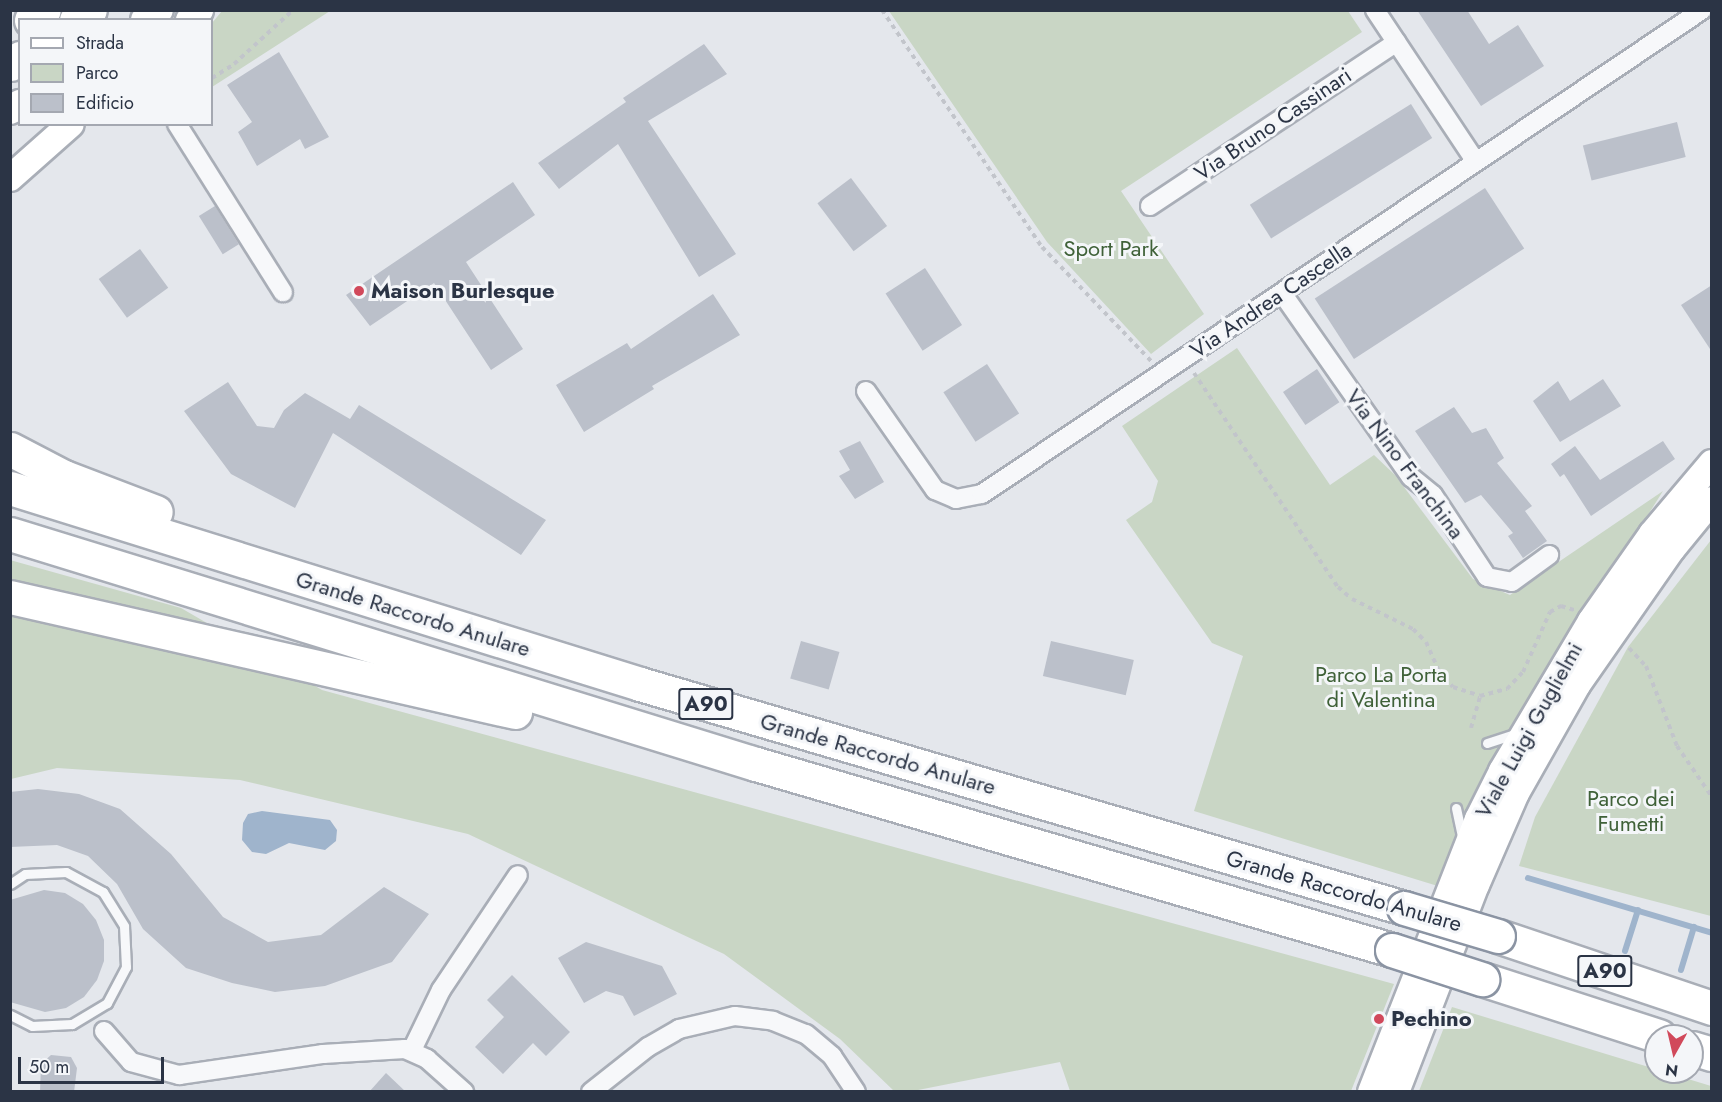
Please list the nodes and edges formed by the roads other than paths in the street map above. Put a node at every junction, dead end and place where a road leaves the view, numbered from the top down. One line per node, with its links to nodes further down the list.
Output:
1 (1375, 10): 4 (street)
2 (1702, 10): 3 (street, Via Andrea Cascella)
3 (1680, 17): 7 (street, Via Andrea Cascella)
4 (1397, 42): 7 (street); 9 (street, Via Bruno Cassinari)
5 (69, 126): 8 (street)
6 (178, 126): 10 (street)
7 (1476, 162): 11 (street, Via Andrea Cascella)
8 (10, 178)
9 (1150, 206)
10 (284, 292)
11 (1282, 293): 12 (street, Via Andrea Cascella); 18 (street, Via Nino Franchina)
12 (866, 390)
13 (10, 449): 19 (highway)
14 (1712, 463): 21 (street, Viale Luigi Guglielmi)
15 (10, 488): 19 (highway, Grande Raccordo Anulare / A90)
16 (1712, 500): 38 (street, Viale Luigi Guglielmi)
17 (10, 534): 23 (highway, Grande Raccordo Anulare / A90)
18 (1548, 555)
19 (294, 576): 28 (highway, Grande Raccordo Anulare / A90, bridge)
20 (10, 597): 23 (highway)
21 (1524, 731): 22 (lane); 25 (street, Viale Luigi Guglielmi)
22 (1487, 743)
23 (756, 764): 32 (highway, Grande Raccordo Anulare / A90, bridge)
24 (1456, 808): 25 (lane)
25 (1465, 854): 37 (street, Viale Luigi Guglielmi)
26 (518, 875): 33 (street)
27 (10, 884): 29 (lane)
28 (1712, 1008)
29 (93, 1011): 30 (lane); 31 (lane)
30 (10, 1015)
31 (104, 1031): 33 (street)
32 (1644, 1031)
33 (412, 1050): 34 (street)
34 (464, 1092)
35 (591, 1092): 36 (street)
36 (856, 1092)
37 (1371, 1092)
38 (1396, 1092)

